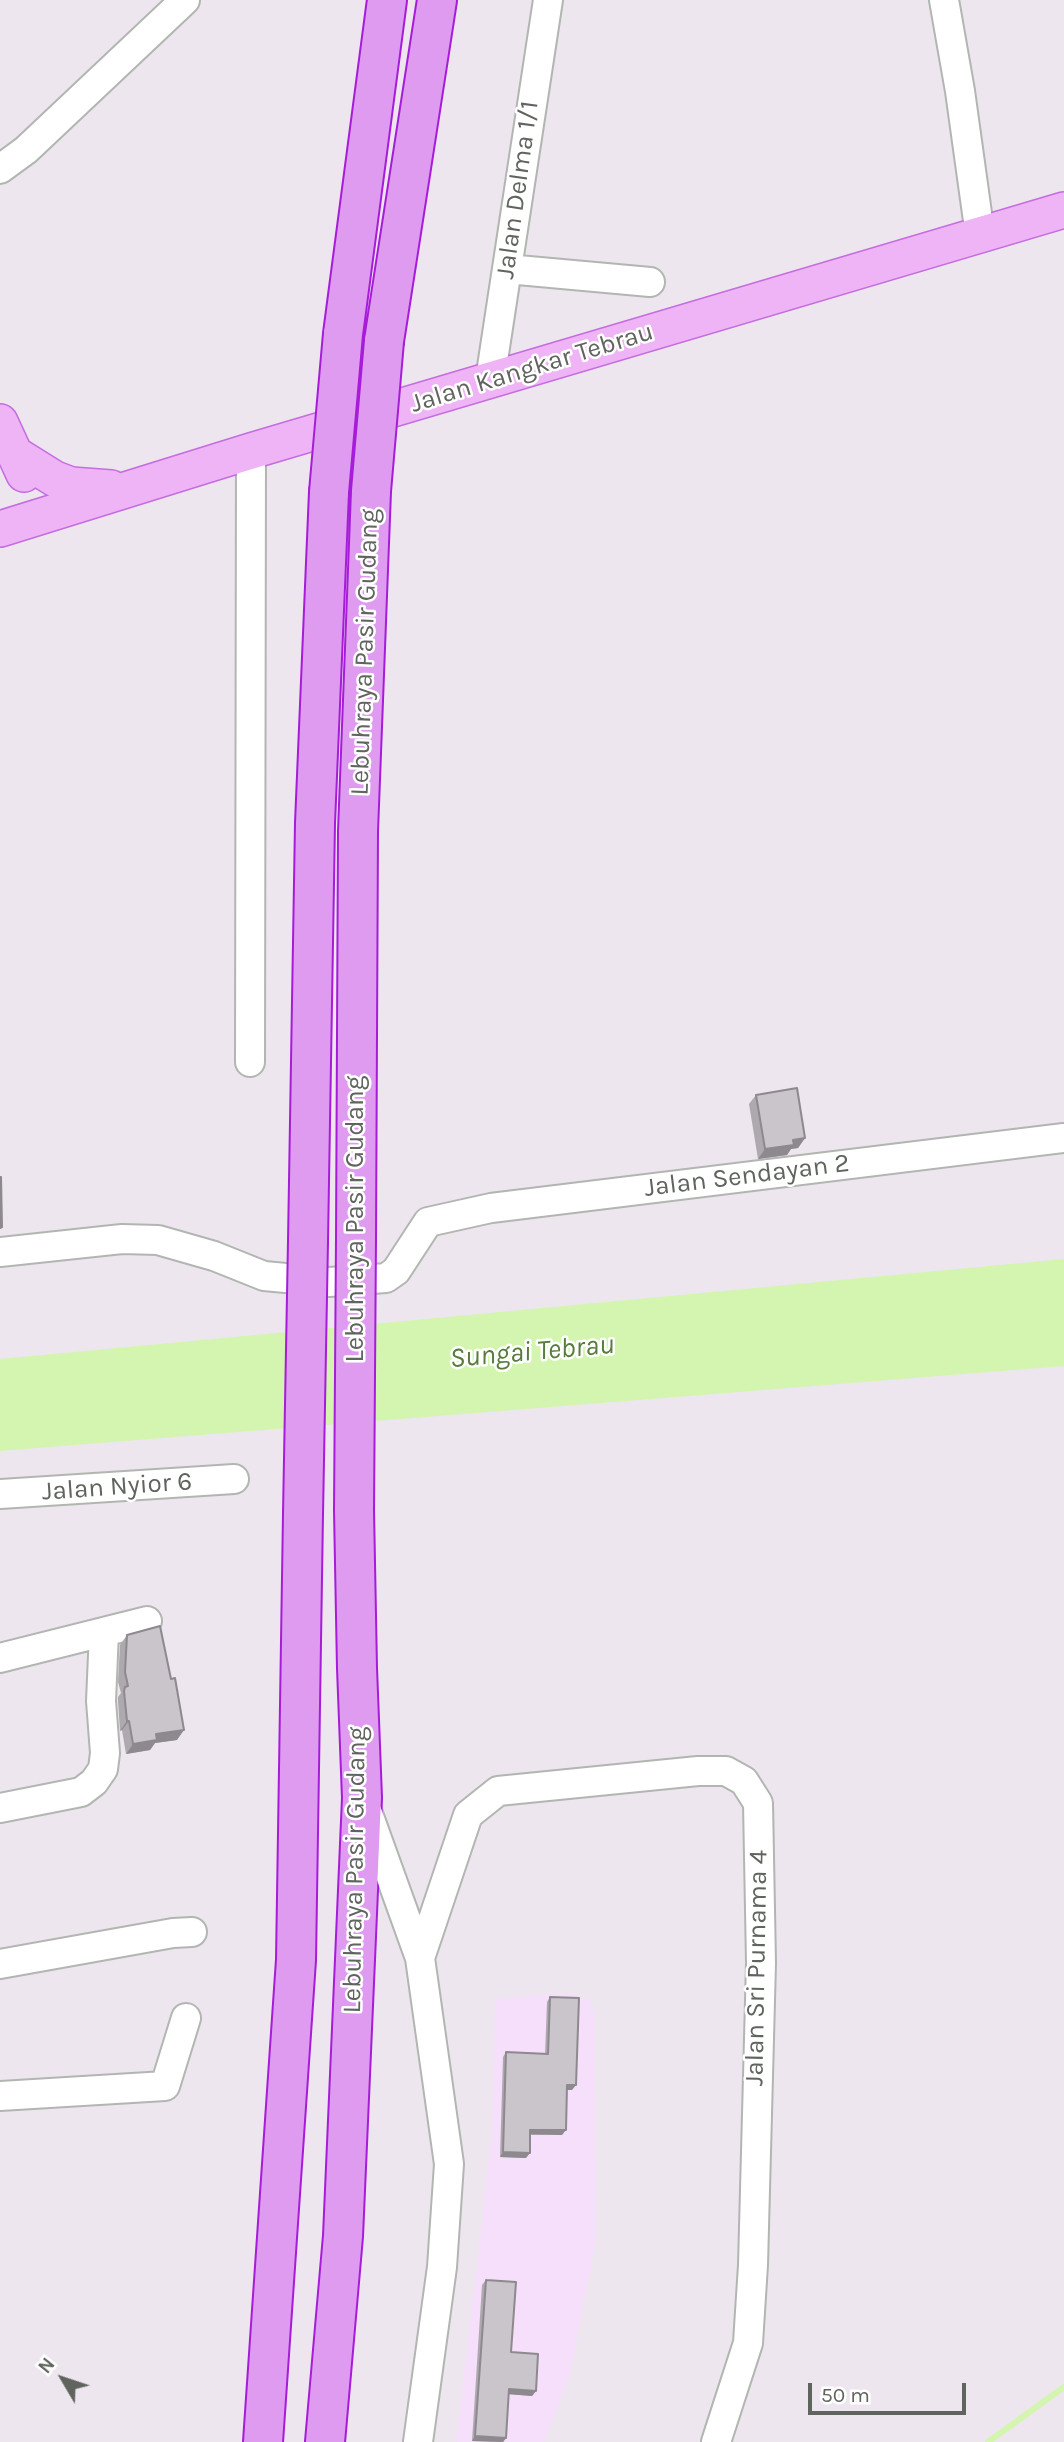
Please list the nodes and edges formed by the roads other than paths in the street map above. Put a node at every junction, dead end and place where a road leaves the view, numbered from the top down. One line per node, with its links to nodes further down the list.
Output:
1 (185, 0): 6 (street)
2 (387, 0): 33 (highway, Lebuhraya Pasir Gudang, bridge)
3 (437, 0): 26 (highway, Lebuhraya Pasir Gudang, bridge)
4 (548, 0): 9 (street, Jalan Delma 1/1)
5 (944, 0): 8 (street)
6 (0, 169)
7 (1064, 210): 8 (main road, Jalan Kangkar Tebrau)
8 (980, 235): 11 (main road, Jalan Kangkar Tebrau)
9 (507, 269): 10 (street); 11 (street, Jalan Delma 1/1)
10 (650, 282)
11 (490, 380): 13 (main road, Jalan Kangkar Tebrau)
12 (0, 422): 14 (main road)
13 (251, 452): 15 (main road, Jalan Kangkar Tebrau); 18 (street)
14 (15, 454): 15 (main road); 16 (main road)
15 (135, 487): 16 (main road, Jalan Kangkar Tebrau)
16 (43, 516): 17 (main road, Jalan Kangkar Tebrau)
17 (0, 529)
18 (250, 1062)
19 (1064, 1138): 20 (street, Jalan Sendayan 2)
20 (0, 1252)
21 (234, 1479): 22 (street, Jalan Nyior 6)
22 (0, 1494)
23 (147, 1621): 24 (street)
24 (104, 1632): 25 (street); 27 (street)
25 (0, 1658)
26 (362, 1798): 29 (street); 34 (highway, Lebuhraya Pasir Gudang)
27 (0, 1808)
28 (192, 1932): 30 (street)
29 (420, 1958): 35 (street); 36 (street, Jalan Sri Purnama 4)
30 (0, 1964)
31 (186, 2018): 32 (street)
32 (0, 2096)
33 (263, 2442)
34 (325, 2442)
35 (418, 2442)
36 (716, 2442)

